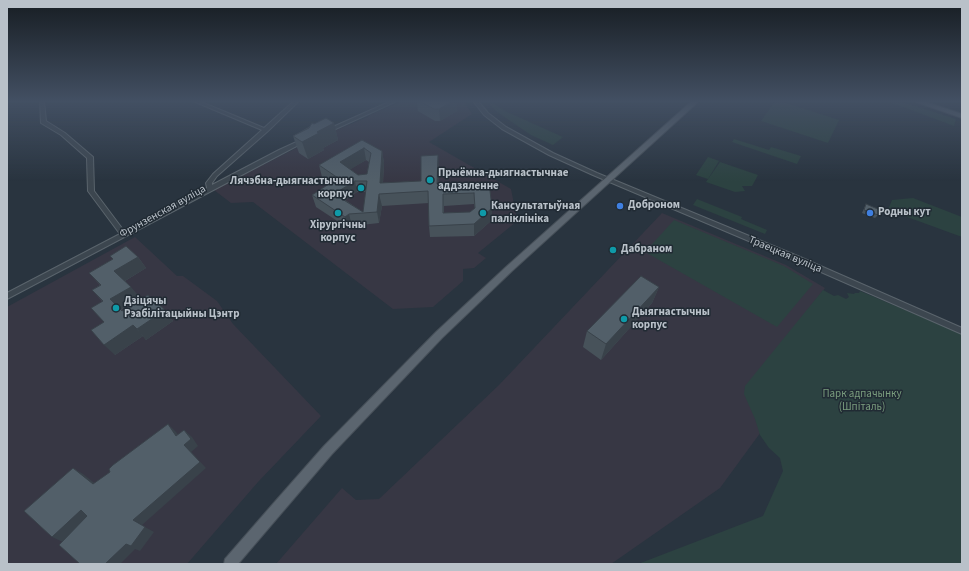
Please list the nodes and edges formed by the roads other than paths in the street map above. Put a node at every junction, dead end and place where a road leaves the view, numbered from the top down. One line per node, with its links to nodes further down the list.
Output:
1 (53, 128): 12 (street)
2 (260, 128): 7 (street)
3 (269, 128): 7 (street, Фрунзенская вуліца)
4 (334, 128): 8 (street)
5 (505, 128): 10 (street, Траецкая вуліца)
6 (666, 128): 10 (main road)
7 (266, 130): 11 (street, Фрунзенская вуліца)
8 (324, 132)
9 (309, 138): 11 (street)
10 (608, 179): 14 (street, Траецкая вуліца); 15 (main road)
11 (210, 188): 12 (street, Фрунзенская вуліца)
12 (124, 235): 13 (street, Фрунзенская вуліца)
13 (7, 296)
14 (962, 331)
15 (230, 564)

